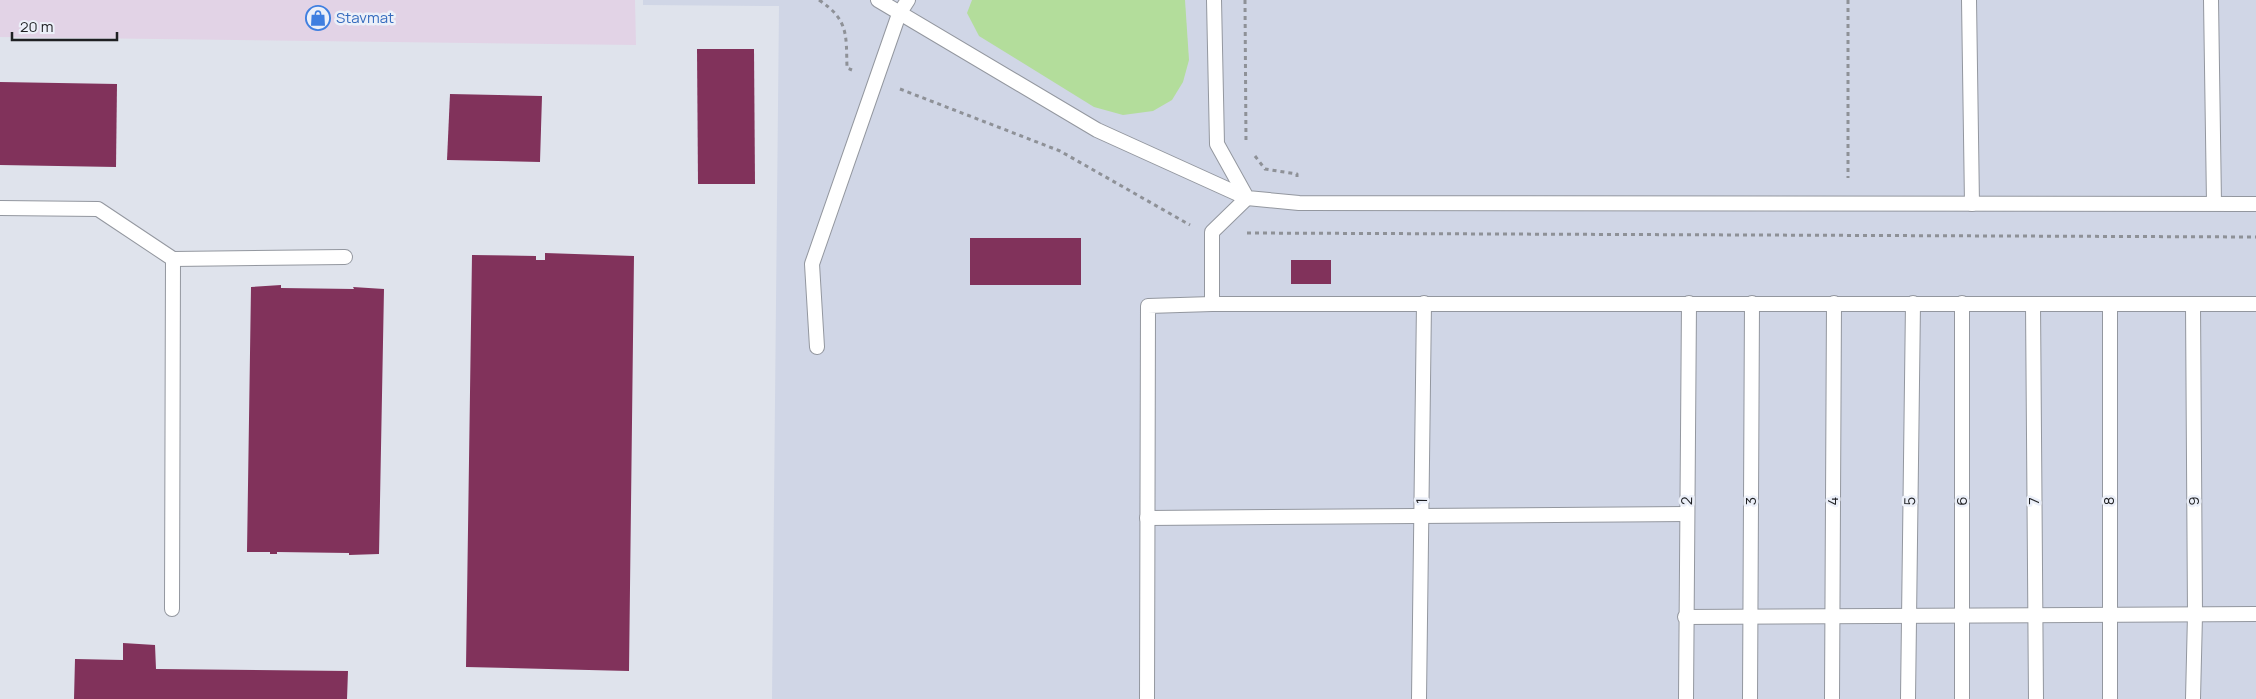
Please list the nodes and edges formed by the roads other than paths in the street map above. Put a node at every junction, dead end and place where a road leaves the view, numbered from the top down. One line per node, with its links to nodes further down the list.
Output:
1 (878, 0): 6 (lane)
2 (908, 0): 6 (lane)
3 (1214, 0): 7 (lane)
4 (1969, 0): 9 (lane)
5 (2211, 0): 8 (lane)
6 (899, 14): 7 (lane); 25 (lane)
7 (1246, 198): 9 (lane); 20 (lane)
8 (2214, 203): 9 (lane); 10 (lane)
9 (1972, 204)
10 (2256, 204)
11 (0, 208): 13 (lane)
12 (346, 257): 13 (lane)
13 (173, 259): 29 (lane)
14 (1424, 303): 15 (lane); 20 (lane); 27 (lane, 1)
15 (1689, 303): 16 (lane); 26 (lane, 2)
16 (1752, 303): 17 (lane); 37 (lane, 3)
17 (1834, 303): 18 (lane); 38 (lane, 4)
18 (1913, 303): 19 (lane); 34 (lane, 5)
19 (1962, 303): 21 (lane); 35 (lane, 6)
20 (1212, 304): 28 (lane)
21 (2033, 304): 22 (lane); 36 (lane, 7)
22 (2110, 304): 23 (lane); 31 (lane, 8)
23 (2193, 304): 24 (lane); 32 (lane, 9)
24 (2256, 304)
25 (817, 348)
26 (1687, 514): 27 (lane); 33 (lane, 2)
27 (1421, 516): 28 (lane); 40 (lane, 1)
28 (1147, 518): 39 (lane)
29 (172, 608)
30 (2256, 614): 32 (lane)
31 (2109, 615): 32 (lane); 36 (lane); 47 (lane, 8)
32 (2195, 615): 48 (lane, 9)
33 (1685, 616): 37 (lane); 41 (lane, 2)
34 (1908, 616): 35 (lane); 38 (lane); 44 (lane, 5)
35 (1962, 616): 36 (lane); 45 (lane, 6)
36 (2035, 616): 46 (lane, 7)
37 (1750, 617): 38 (lane); 42 (lane, 3)
38 (1833, 617): 43 (lane, 4)
39 (1147, 699)
40 (1419, 699)
41 (1686, 699)
42 (1750, 699)
43 (1832, 699)
44 (1908, 699)
45 (1962, 699)
46 (2036, 699)
47 (2110, 699)
48 (2193, 699)

